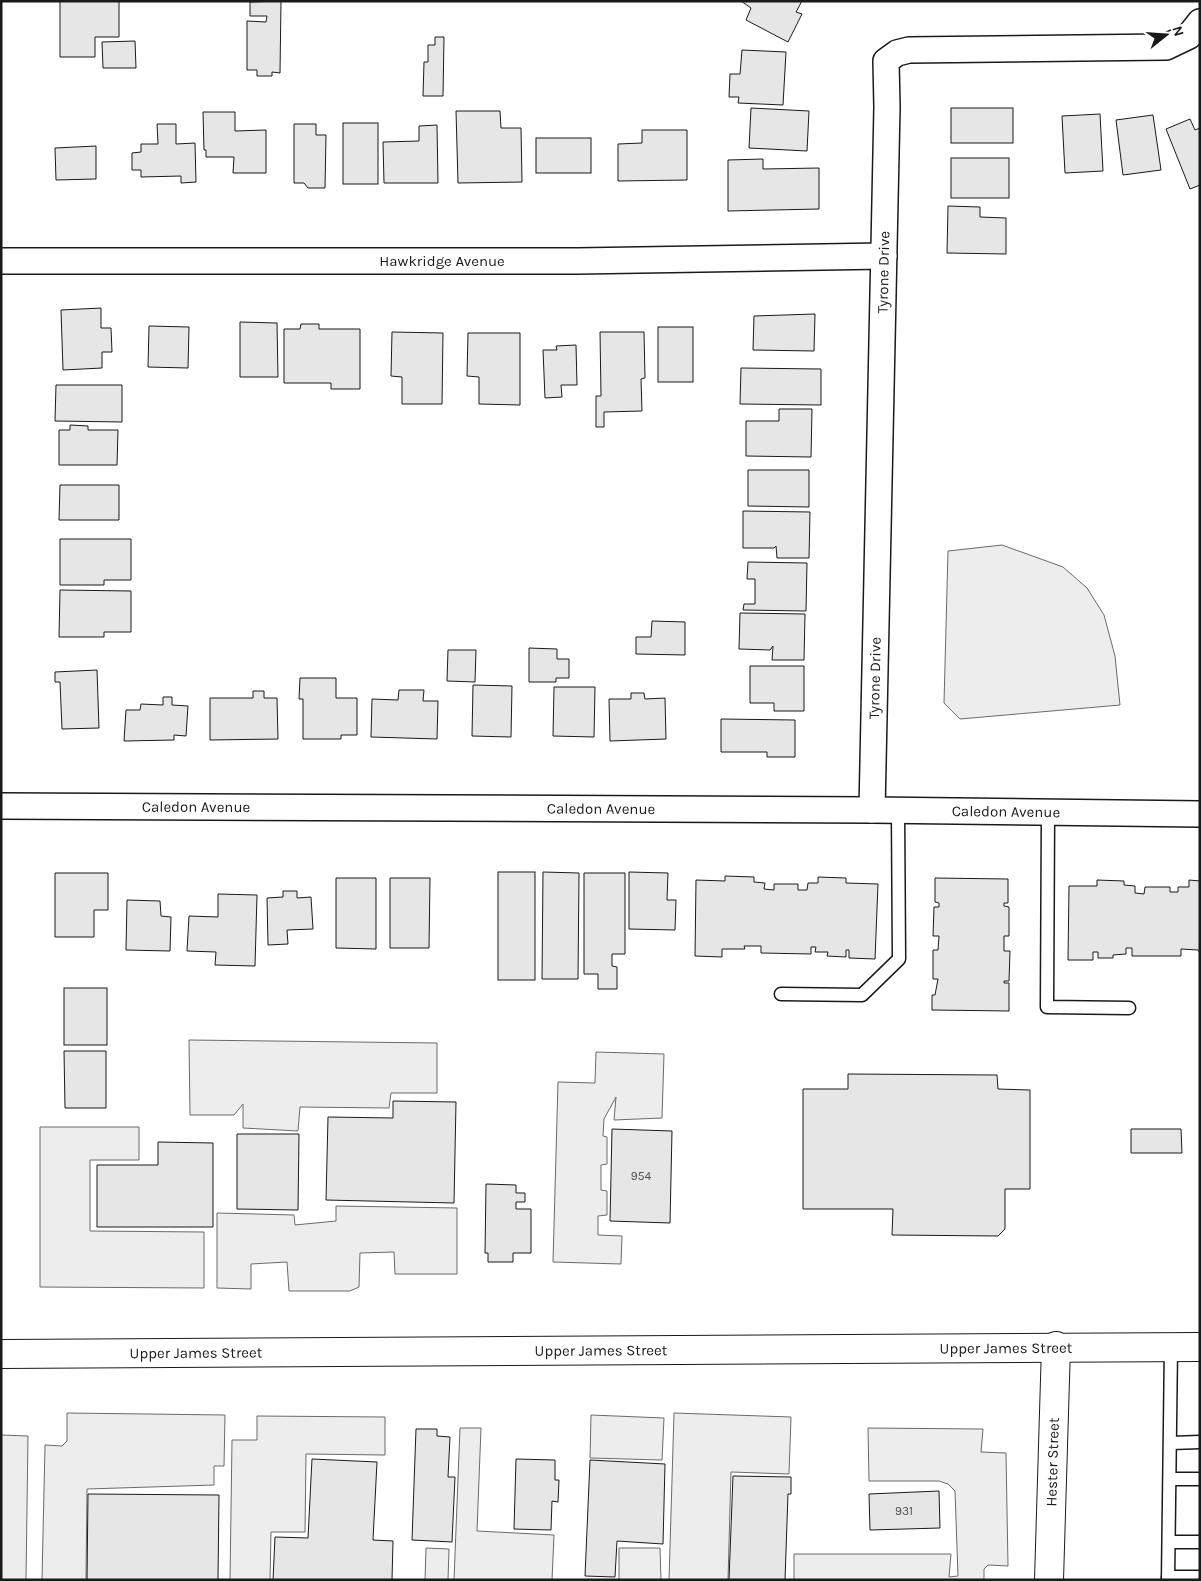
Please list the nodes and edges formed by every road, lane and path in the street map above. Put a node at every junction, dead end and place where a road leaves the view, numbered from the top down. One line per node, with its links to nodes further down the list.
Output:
1 (1200, 22): 2 (street, Tyrone Drive)
2 (884, 256): 3 (street, Hawkridge Avenue); 5 (street, Tyrone Drive)
3 (1, 261)
4 (1, 806): 5 (street, Caledon Avenue)
5 (872, 810): 6 (street, Caledon Avenue)
6 (898, 811): 7 (street, Caledon Avenue); 9 (lane)
7 (1048, 814): 8 (street, Caledon Avenue); 10 (lane)
8 (1200, 814)
9 (781, 994)
10 (1130, 1008)
11 (1056, 1346): 12 (main road, Upper James Street); 14 (main road, Upper James Street); 23 (main road, Hester Street)
12 (1171, 1347): 13 (main road, Upper James Street); 16 (lane)
13 (1200, 1347)
14 (1, 1354)
15 (1200, 1442): 16 (lane)
16 (1171, 1443): 17 (lane)
17 (1170, 1479): 18 (lane); 19 (lane)
18 (1200, 1479)
19 (1169, 1542): 20 (lane); 22 (lane)
20 (1200, 1542)
21 (1200, 1577): 22 (lane)
22 (1168, 1578)
23 (1049, 1580)

